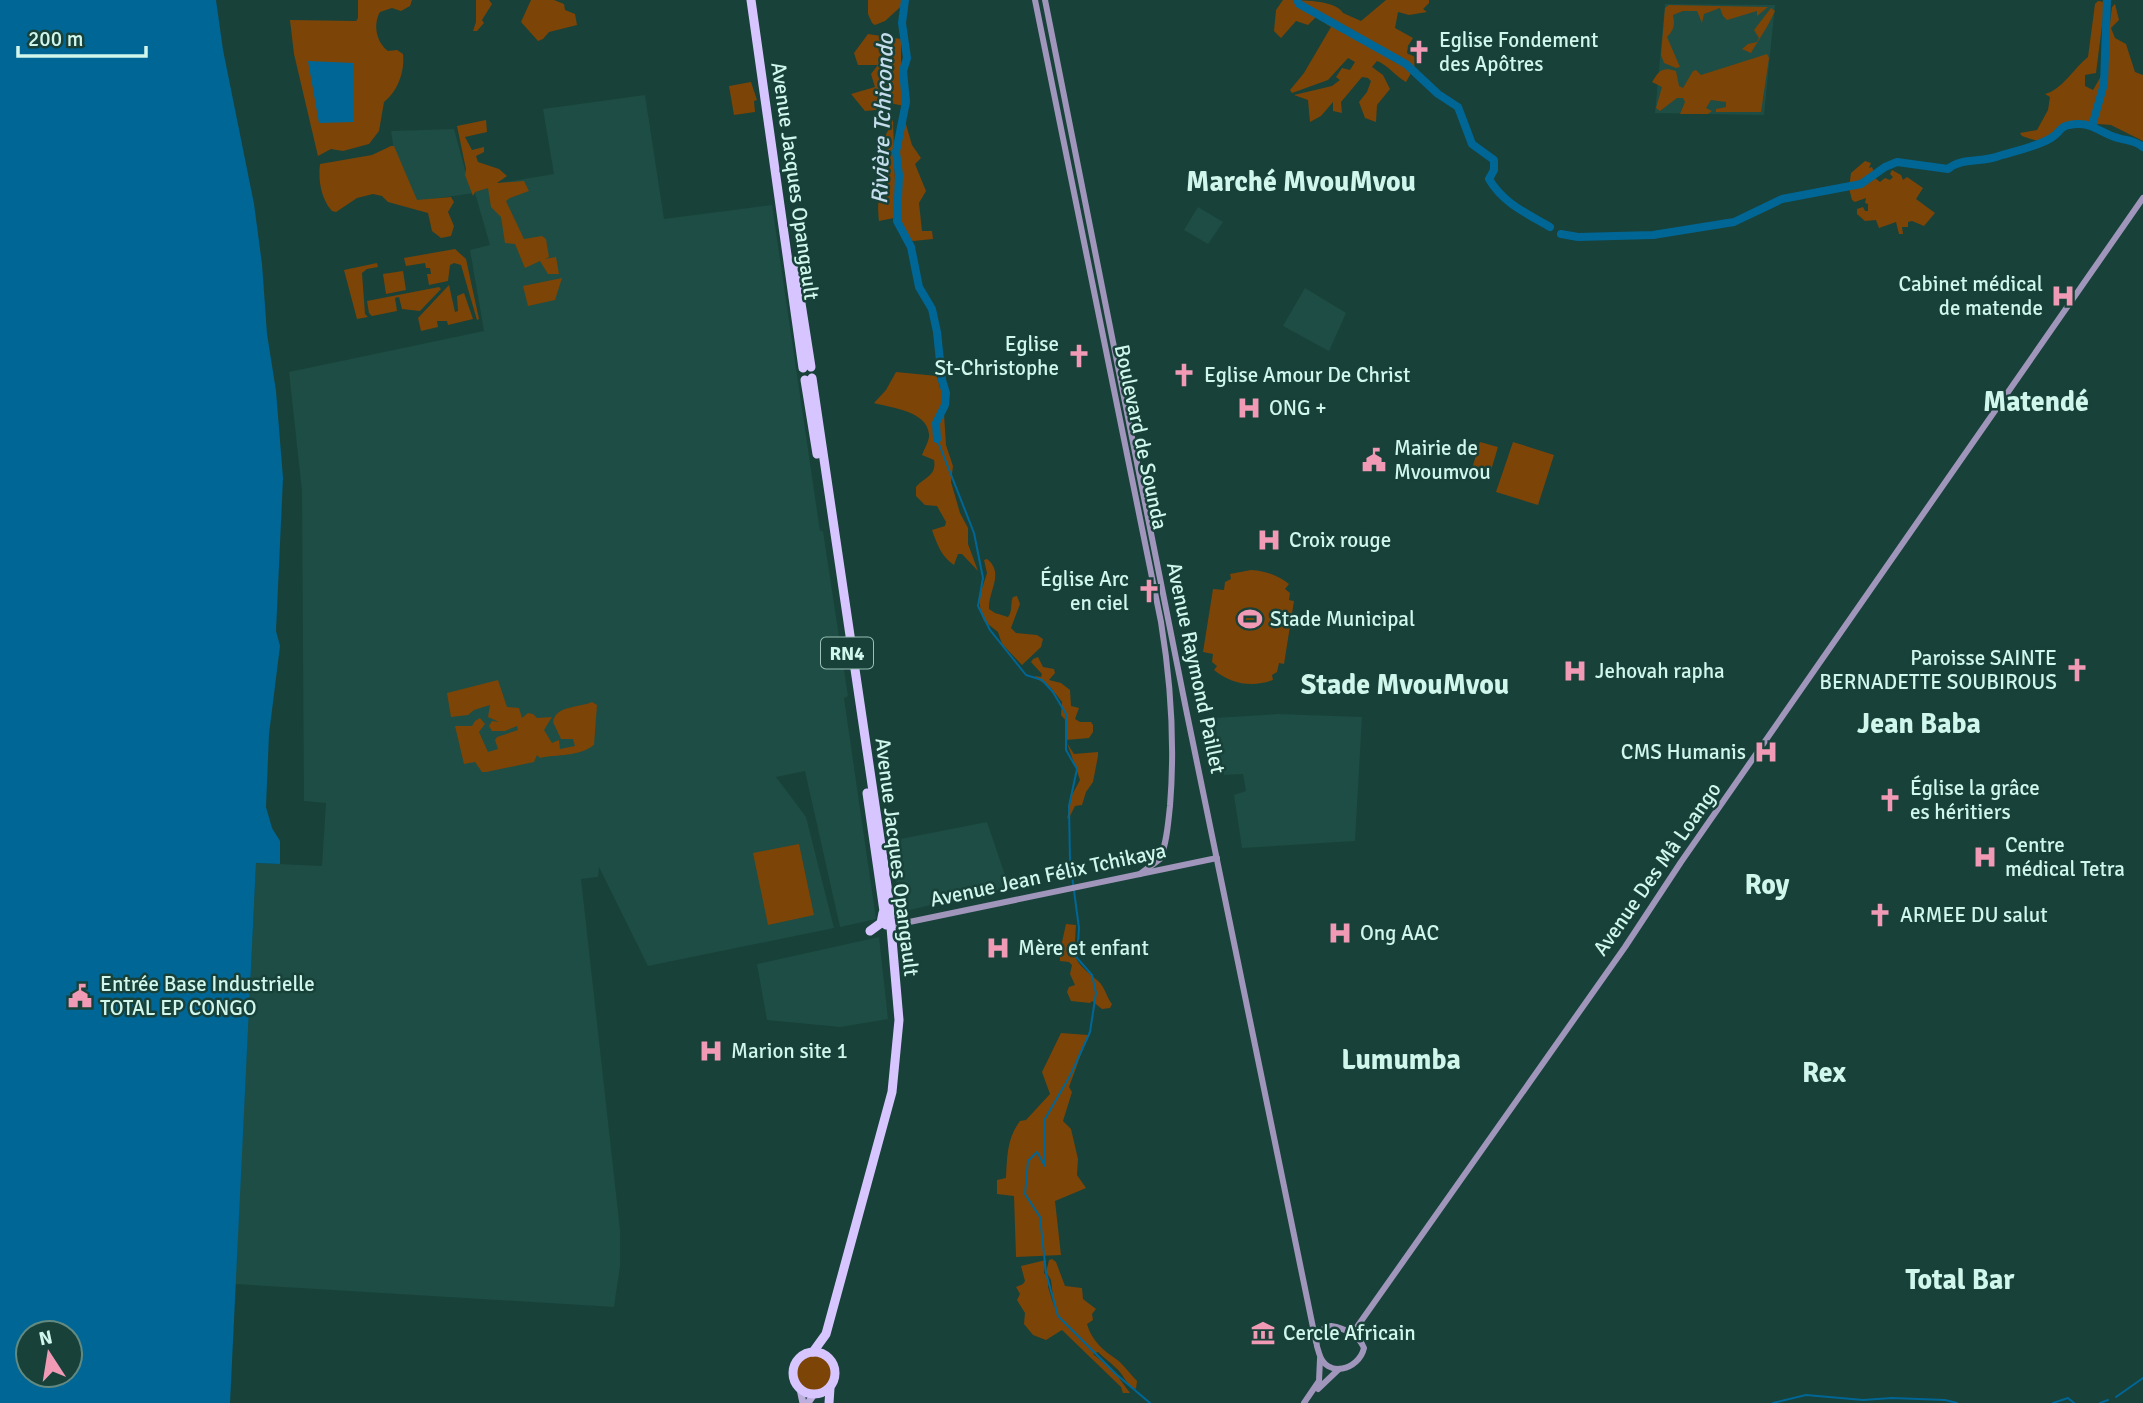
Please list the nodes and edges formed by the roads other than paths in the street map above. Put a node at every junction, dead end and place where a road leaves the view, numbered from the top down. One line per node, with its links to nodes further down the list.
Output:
1 (754, 0): 5 (highway, Avenue Jacques Opangault / RN4)
2 (1035, 0): 6 (main road, Boulevard de Sounda)
3 (1045, 0): 7 (main road, Avenue Raymond Paillet)
4 (2143, 198): 16 (main road, Avenue Des Mâ Loango)
5 (809, 379): 10 (highway, RN4); 11 (highway, Avenue Jacques Opangault / RN4)
6 (1162, 857): 8 (main road); 9 (main road)
7 (1217, 858): 8 (main road, Avenue Jean Félix Tchikaya); 14 (main road, Avenue Raymond Paillet)
8 (1167, 868): 9 (main road, Avenue Jean Félix Tchikaya)
9 (1140, 874): 11 (main road, Avenue Jean Félix Tchikaya)
10 (884, 912): 11 (highway, RN4); 12 (highway)
11 (889, 926): 15 (highway, Avenue Jacques Opangault / RN4)
12 (870, 931)
13 (1323, 1328): 14 (main road); 16 (main road); 17 (main road)
14 (1312, 1329): 17 (main road, Avenue Raymond Paillet)
15 (826, 1334): 18 (highway, RN4); 20 (highway, RN4)
16 (1352, 1334): 21 (main road)
17 (1316, 1342): 19 (main road)
18 (813, 1352): 20 (highway); 24 (highway, RN4)
19 (1320, 1357): 21 (main road); 22 (main road)
20 (832, 1361): 23 (highway, RN4)
21 (1339, 1369): 22 (main road)
22 (1319, 1385): 26 (main road)
23 (830, 1388): 24 (highway); 25 (highway, RN4)
24 (810, 1399): 25 (highway, RN4)
25 (829, 1403)
26 (1306, 1403)

